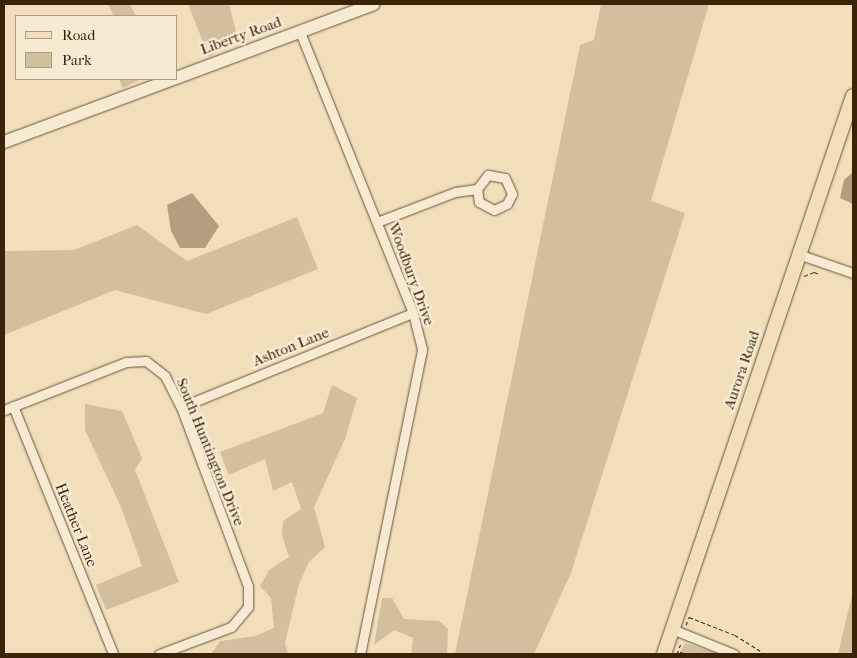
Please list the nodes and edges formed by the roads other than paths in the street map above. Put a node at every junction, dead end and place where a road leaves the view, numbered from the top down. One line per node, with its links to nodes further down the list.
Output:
1 (374, 4): 2 (street, Liberty Road)
2 (300, 32): 3 (street, Liberty Road); 8 (street, Woodbury Drive)
3 (178, 77)
4 (170, 80): 6 (street, Liberty Road)
5 (853, 96): 9 (main road, Aurora Road)
6 (4, 142)
7 (477, 189): 7 (street); 8 (street)
8 (377, 222): 11 (street, Woodbury Drive)
9 (798, 254): 10 (street); 15 (main road, Aurora Road)
10 (853, 272)
11 (412, 313): 13 (street, Ashton Lane); 18 (street, Woodbury Drive)
12 (13, 406): 13 (street, South Huntington Drive); 14 (street, South Huntington Drive); 16 (street, Heather Lane)
13 (181, 407): 17 (street, South Huntington Drive)
14 (4, 410)
15 (672, 629): 19 (main road, Aurora Road); 20 (street)
16 (113, 654)
17 (159, 654)
18 (360, 654)
19 (664, 654)
20 (734, 654)

